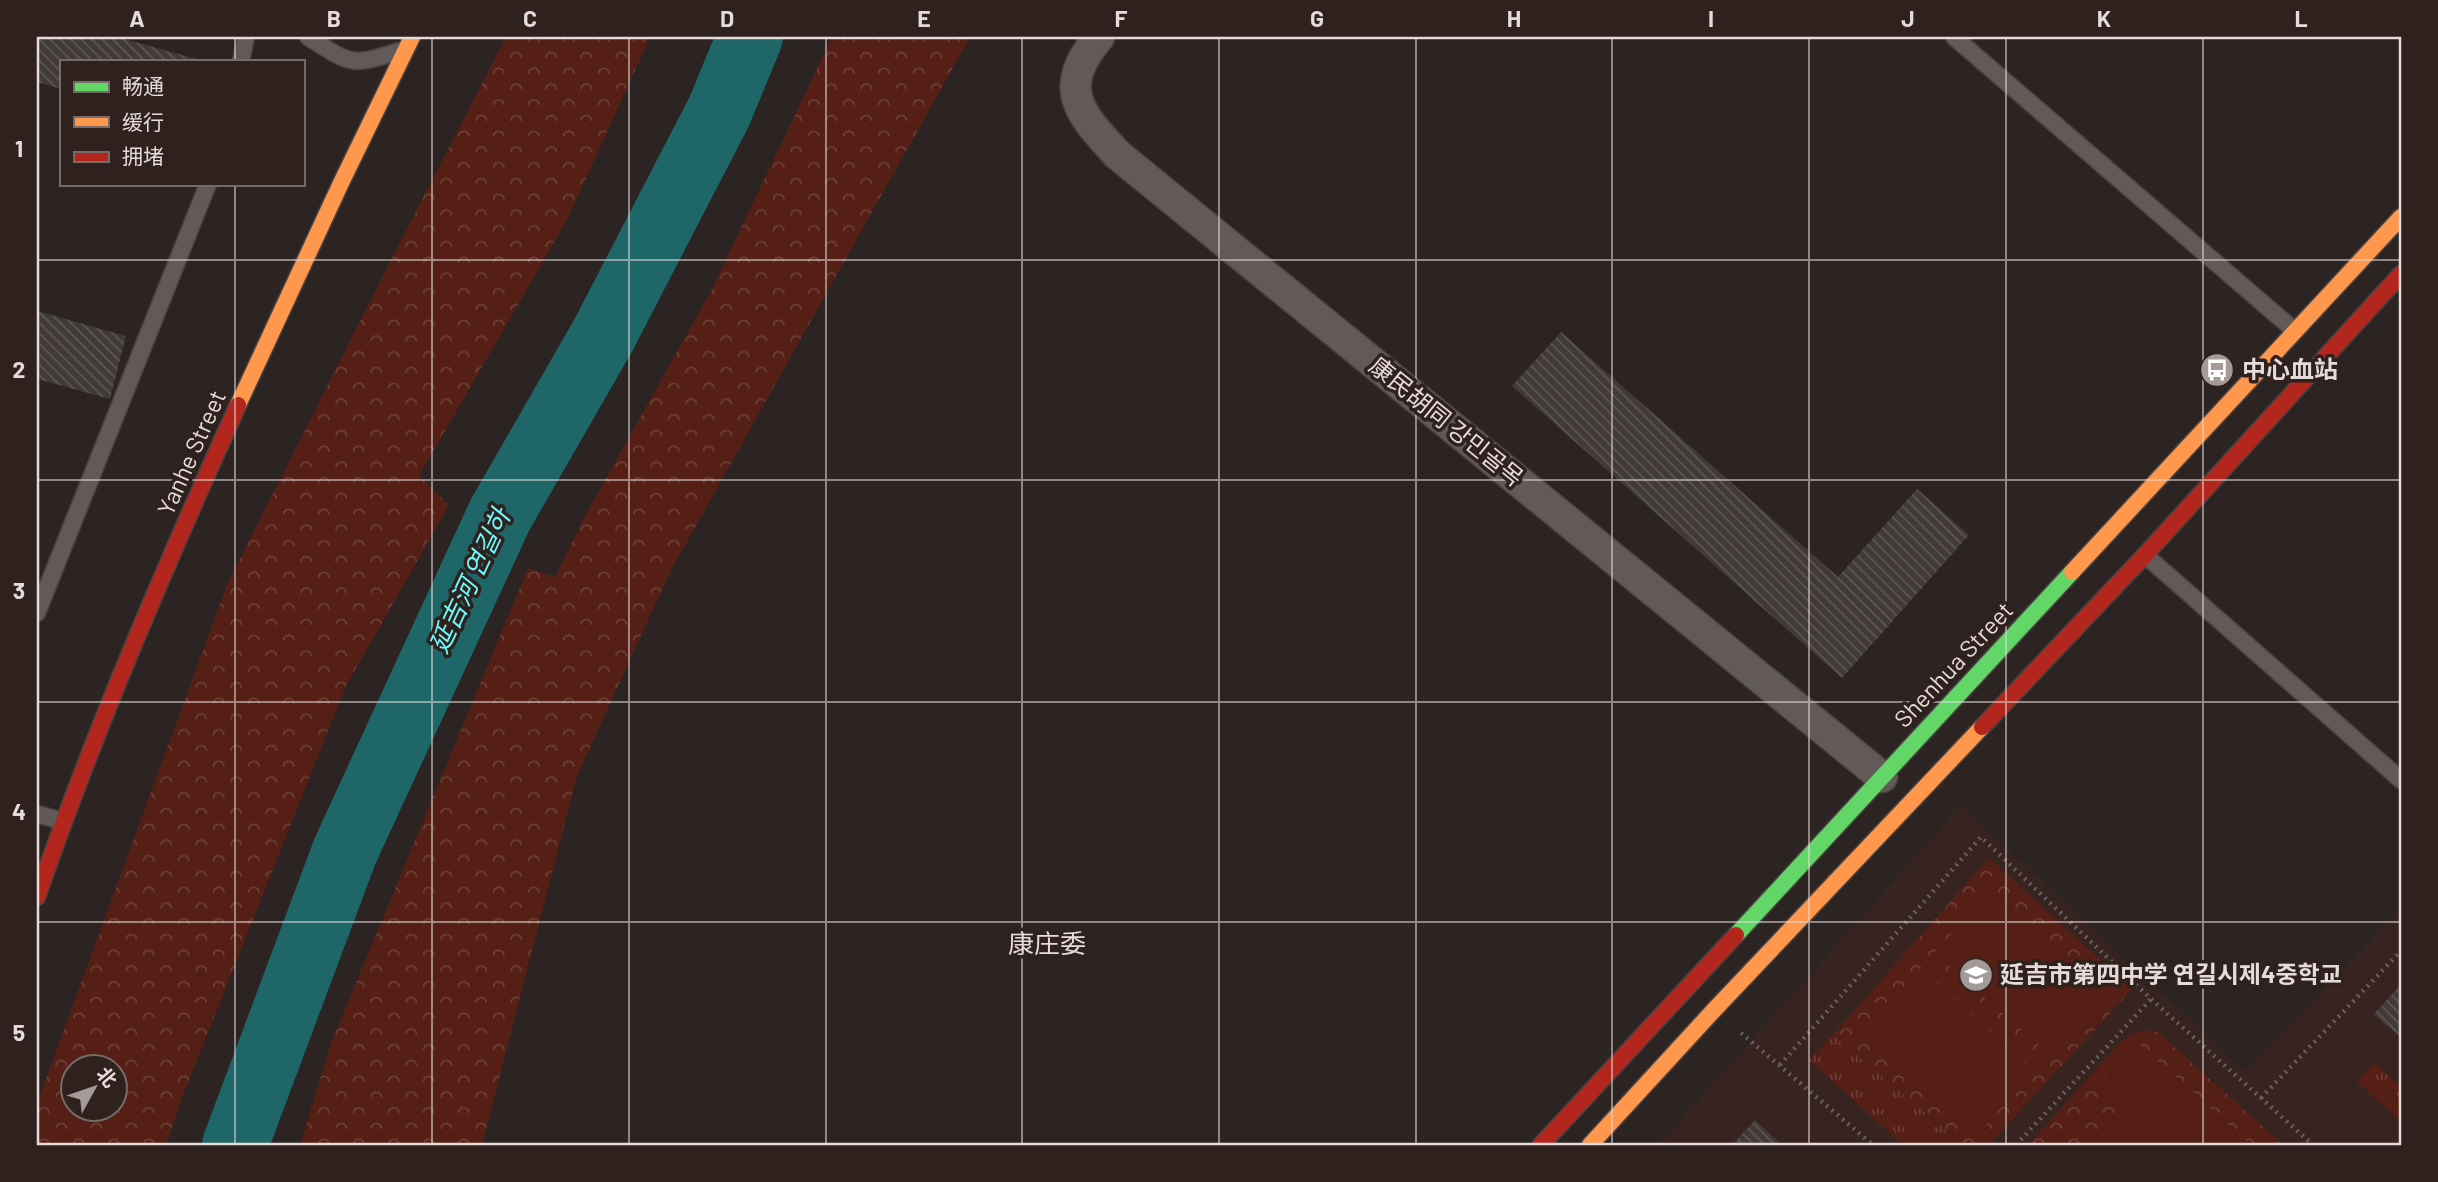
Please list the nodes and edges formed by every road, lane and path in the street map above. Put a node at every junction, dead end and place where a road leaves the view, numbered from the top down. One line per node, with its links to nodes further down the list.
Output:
1 (246, 37): 6 (lane)
2 (308, 37): 5 (lane)
3 (1099, 37): 13 (street, 康民胡同 강민골목)
4 (1954, 37): 10 (lane)
5 (407, 41): 16 (main road, Yanhe Street)
6 (241, 60)
7 (207, 186): 12 (lane)
8 (2401, 217): 10 (main road, Shenhua Street)
9 (2401, 274): 11 (main road)
10 (2295, 331): 13 (main road, Shenhua Street)
11 (2145, 555): 14 (lane); 20 (main road)
12 (37, 613)
13 (1882, 777): 23 (main road, Shenhua Street)
14 (2401, 780)
15 (37, 814): 16 (lane)
16 (62, 821): 17 (main road, Yanhe Street)
17 (37, 897)
18 (2401, 951): 22 (path)
19 (2151, 999): 21 (path); 22 (path); 26 (path)
20 (1714, 1010): 21 (path); 24 (main road)
21 (1780, 1065): 25 (path)
22 (2260, 1098): 27 (path)
23 (1541, 1145)
24 (1590, 1145)
25 (1873, 1145)
26 (2016, 1145)
27 (2313, 1145)

